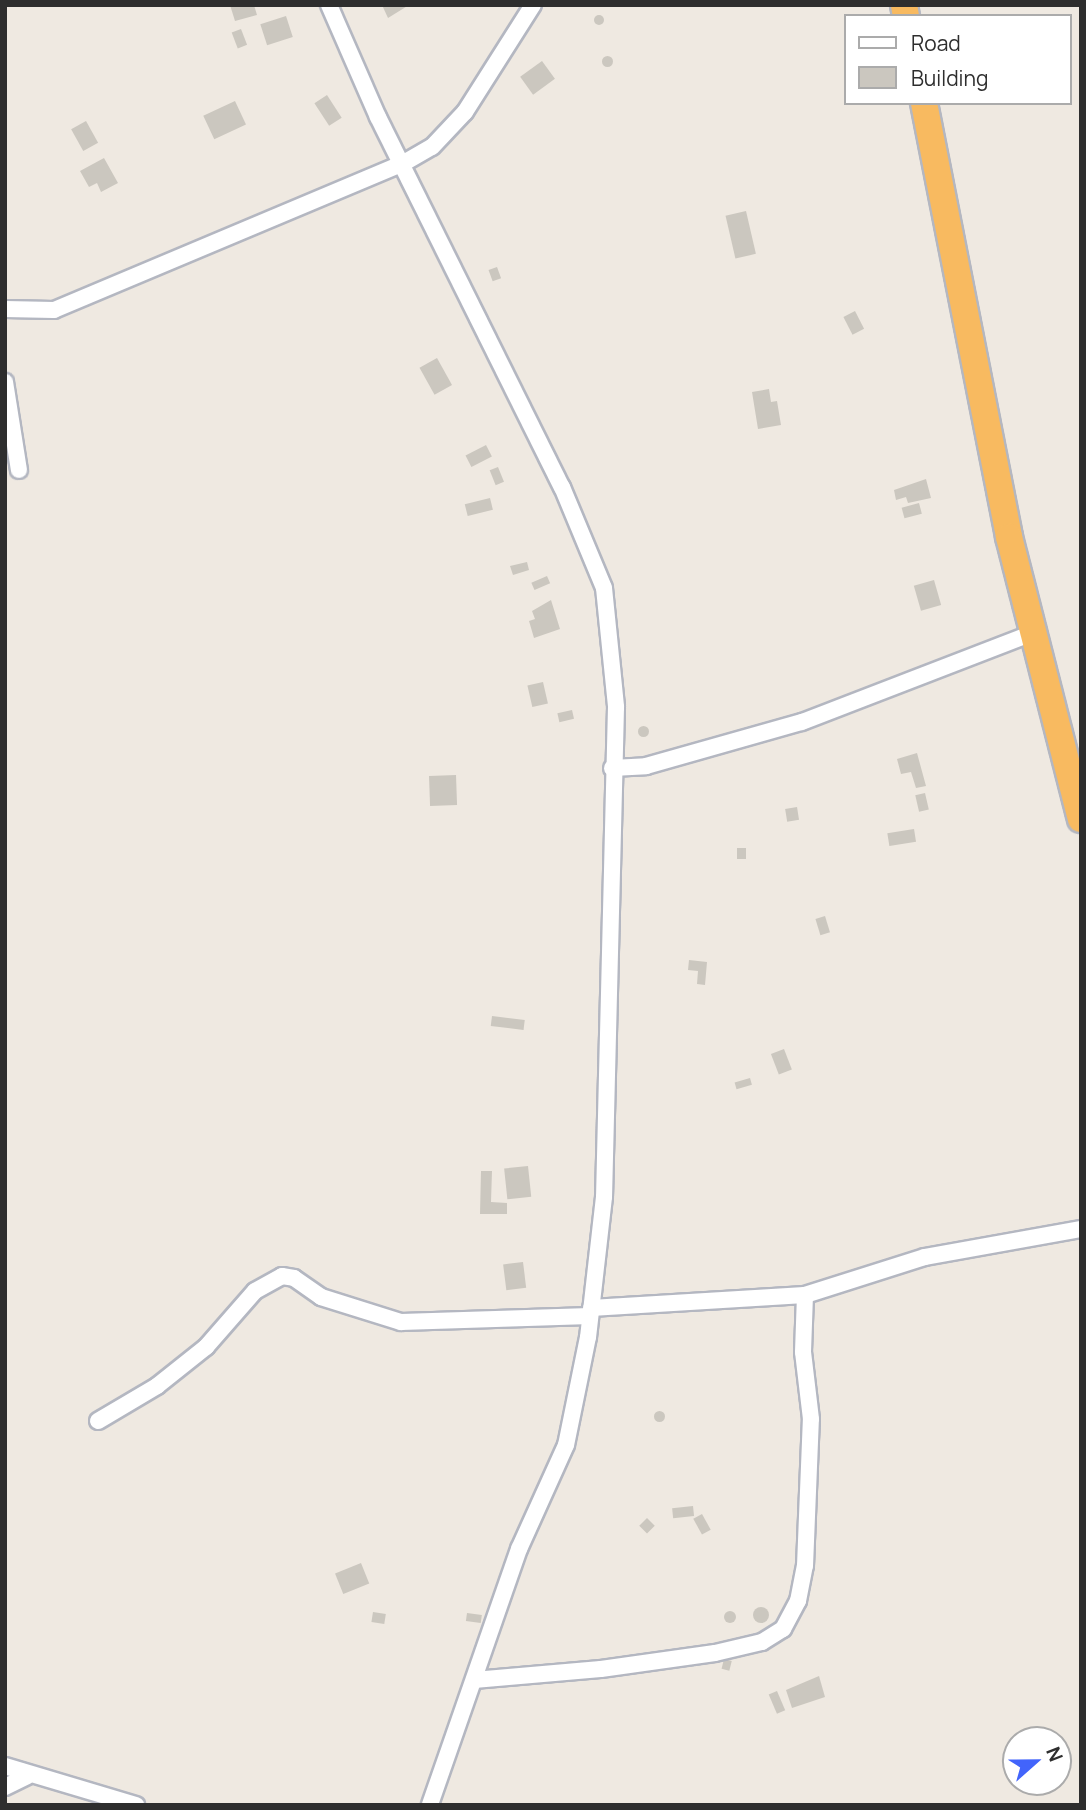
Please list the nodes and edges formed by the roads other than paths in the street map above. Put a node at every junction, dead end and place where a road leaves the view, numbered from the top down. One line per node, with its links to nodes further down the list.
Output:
1 (330, 5): 4 (street)
2 (533, 5): 4 (street)
3 (924, 105): 8 (highway)
4 (402, 164): 5 (street); 9 (street)
5 (6, 310)
6 (5, 382): 7 (street)
7 (19, 470)
8 (1033, 633): 9 (street); 10 (highway)
9 (612, 768): 13 (street)
10 (1081, 820)
11 (1081, 1229): 12 (street)
12 (805, 1295): 13 (street); 15 (street)
13 (591, 1312): 14 (street); 15 (street)
14 (98, 1421)
15 (474, 1680): 20 (street)
16 (5, 1766): 17 (street)
17 (27, 1776): 18 (street); 19 (street)
18 (5, 1787)
19 (136, 1805)
20 (430, 1805)

